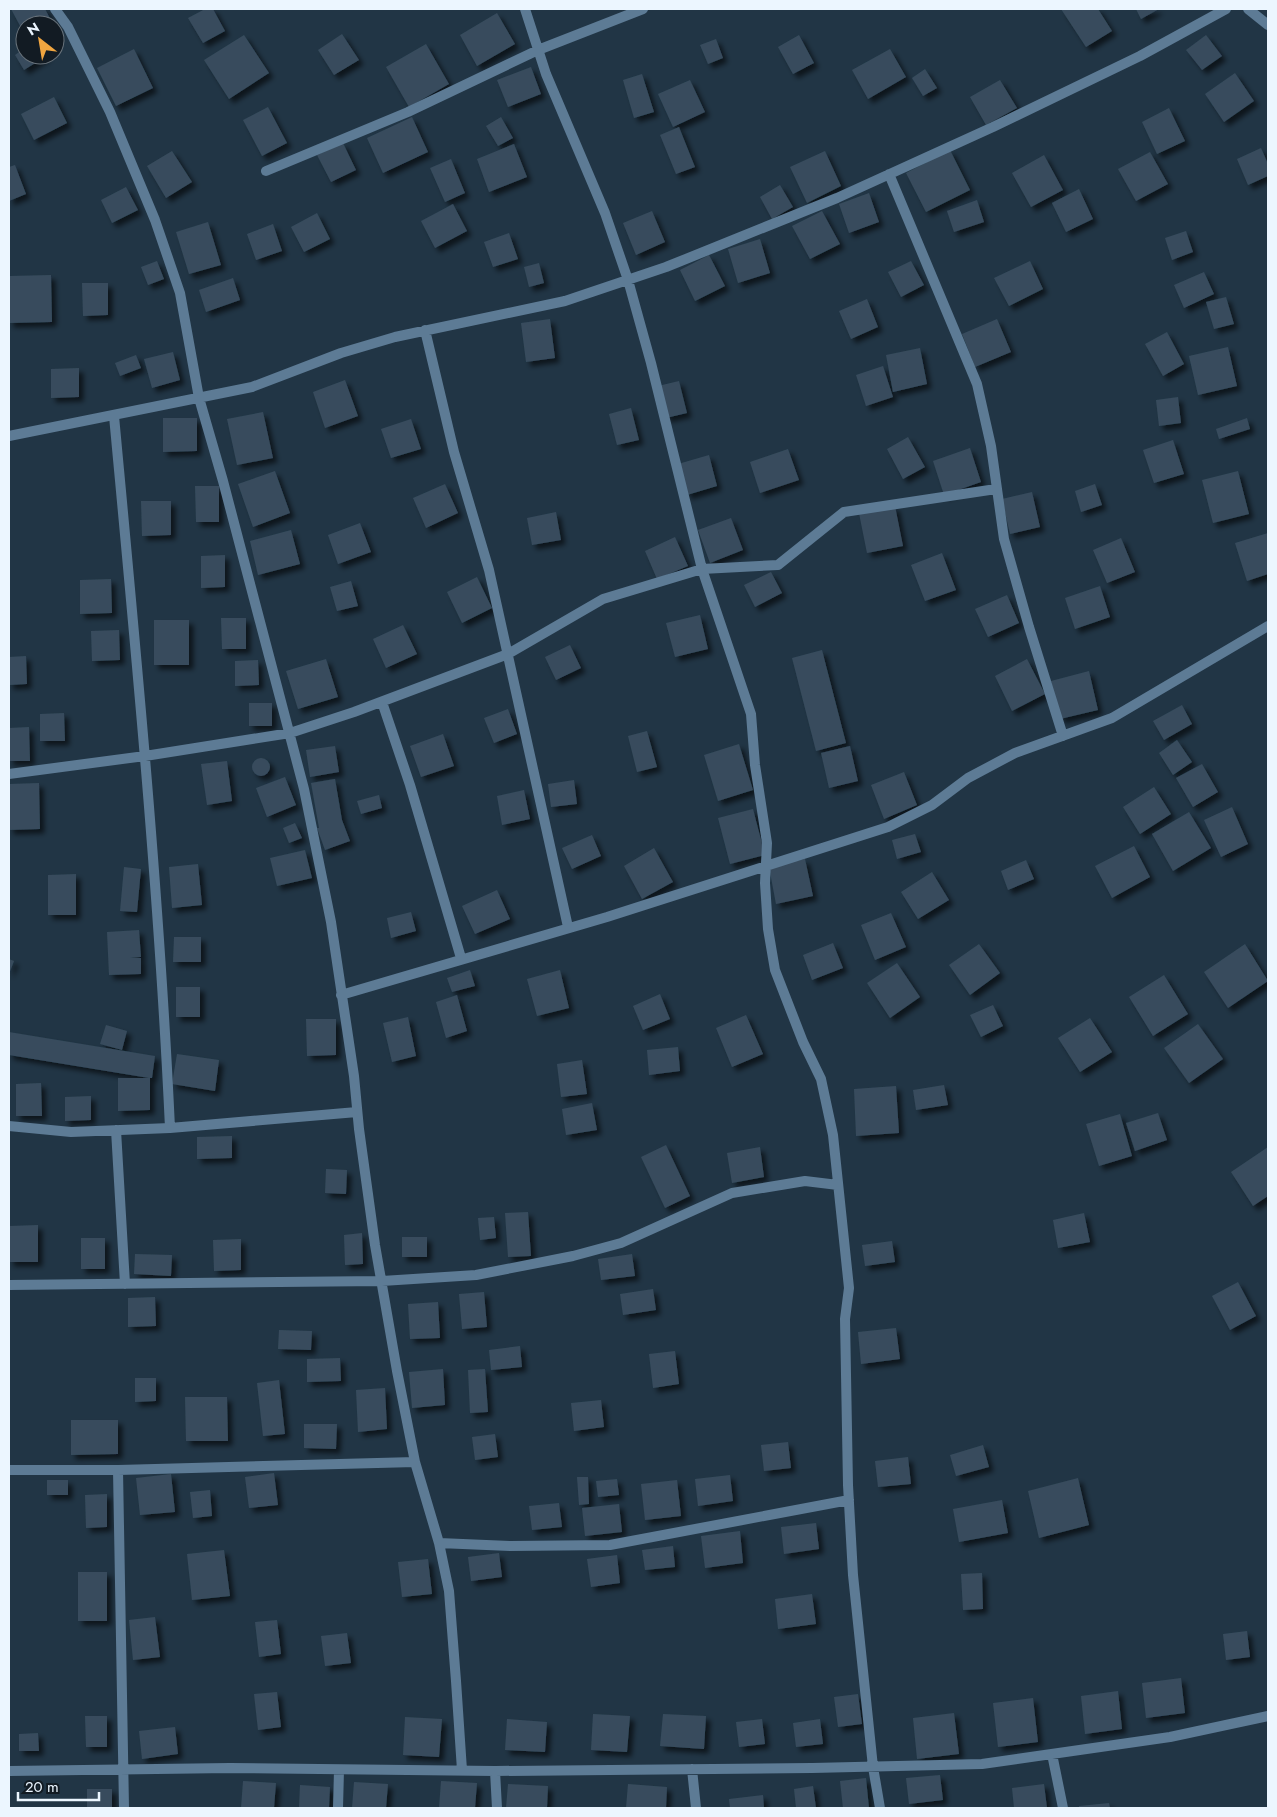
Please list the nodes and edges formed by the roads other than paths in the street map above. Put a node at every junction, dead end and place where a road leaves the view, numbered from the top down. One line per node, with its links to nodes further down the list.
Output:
1 (55, 9): 12 (street)
2 (525, 9): 7 (street)
3 (643, 9): 7 (street)
4 (1226, 9): 9 (street)
5 (1248, 9): 6 (street)
6 (1268, 25)
7 (538, 50): 8 (street); 10 (street)
8 (266, 171)
9 (889, 174): 10 (street); 15 (street)
10 (628, 280): 11 (street); 16 (street)
11 (425, 330): 12 (street); 18 (street)
12 (199, 398): 13 (street); 20 (street)
13 (114, 416): 14 (street); 22 (street)
14 (9, 436)
15 (996, 489): 16 (street); 21 (street)
16 (702, 569): 18 (street); 24 (street)
17 (1268, 626): 21 (street)
18 (508, 654): 19 (street); 25 (street)
19 (382, 702): 20 (street); 26 (street)
20 (290, 733): 22 (street); 27 (street)
21 (1063, 736): 24 (street)
22 (145, 756): 23 (street); 30 (street)
23 (9, 774)
24 (766, 865): 25 (street); 32 (street)
25 (568, 928): 26 (street)
26 (461, 958): 27 (street)
27 (342, 995): 28 (street)
28 (357, 1112): 30 (street); 33 (street)
29 (9, 1126): 31 (street)
30 (170, 1128): 31 (street)
31 (116, 1130): 34 (street)
32 (838, 1185): 33 (street); 39 (street)
33 (382, 1281): 34 (street); 36 (street)
34 (124, 1284): 35 (street)
35 (9, 1285)
36 (415, 1462): 38 (street); 40 (street)
37 (9, 1470): 38 (street)
38 (118, 1470): 44 (street)
39 (849, 1500): 40 (street); 43 (street)
40 (439, 1543): 47 (street)
41 (1268, 1716): 42 (street)
42 (1052, 1754): 43 (street); 55 (street)
43 (873, 1767): 45 (street); 54 (street)
44 (123, 1769): 46 (street); 48 (street); 50 (street)
45 (692, 1769): 49 (street); 53 (street)
46 (339, 1770): 47 (street); 51 (street)
47 (462, 1770): 49 (street)
48 (9, 1771)
49 (495, 1771): 52 (street)
50 (124, 1808)
51 (338, 1808)
52 (497, 1808)
53 (696, 1808)
54 (880, 1808)
55 (1063, 1808)

